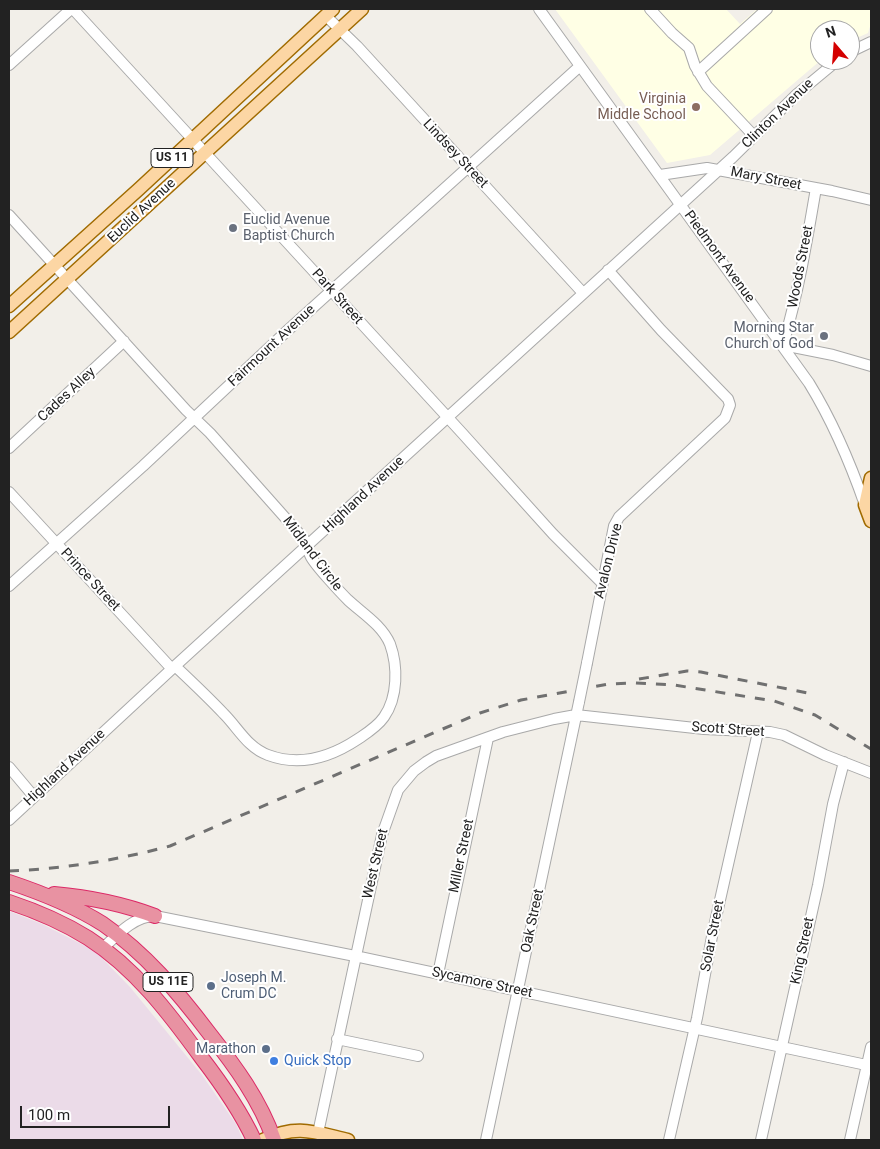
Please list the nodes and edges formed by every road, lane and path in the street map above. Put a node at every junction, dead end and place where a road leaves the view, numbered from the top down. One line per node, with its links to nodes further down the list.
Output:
1 (72, 9): 8 (street); 13 (street, Park Street)
2 (362, 9): 7 (main road, Euclid Avenue / US 11)
3 (539, 9): 9 (street, Piedmont Avenue)
4 (650, 9): 11 (street)
5 (767, 9): 11 (street)
6 (329, 12): 7 (street, Lindsey Street); 13 (main road, Euclid Avenue / US 11)
7 (339, 29): 14 (main road, Euclid Avenue / US 11); 15 (street, Lindsey Street)
8 (9, 65)
9 (580, 66): 15 (street, Fairmount Avenue); 17 (street, Piedmont Avenue)
10 (826, 70): 12 (street, Clinton Avenue)
11 (698, 72): 12 (street)
12 (754, 136): 16 (street, Clinton Avenue)
13 (192, 140): 14 (street, Park Street); 22 (main road, Euclid Avenue / US 11)
14 (204, 153): 24 (main road, Euclid Avenue / US 11); 25 (street, Park Street)
15 (467, 168): 25 (street, Fairmount Avenue); 26 (street, Lindsey Street)
16 (719, 170): 17 (street, Mary Street); 18 (street, Mary Street); 20 (street, Highland Avenue)
17 (660, 175): 20 (street, Piedmont Avenue)
18 (816, 188): 19 (street, Mary Street); 30 (street, Woods Street)
19 (871, 200)
20 (681, 204): 23 (street, Highland Avenue); 30 (street, Piedmont Avenue)
21 (9, 215): 22 (street, Midland Circle)
22 (54, 264): 24 (street, Midland Circle); 27 (main road, Euclid Avenue / US 11)
23 (608, 270): 26 (street, Highland Avenue); 41 (street, Avalon Drive)
24 (69, 279): 28 (main road, Euclid Avenue / US 11); 29 (street, Midland Circle)
25 (332, 291): 32 (street, Fairmount Avenue); 33 (street, Park Street)
26 (583, 294): 33 (street, Highland Avenue)
27 (9, 306)
28 (9, 332)
29 (124, 341): 32 (street, Midland Circle); 34 (street, Cades Alley)
30 (783, 345): 31 (street); 37 (street, Piedmont Avenue)
31 (871, 366)
32 (195, 418): 39 (street, Fairmount Avenue); 40 (street, Midland Circle)
33 (448, 418): 40 (street, Highland Avenue); 41 (street, Park Street)
34 (9, 448)
35 (870, 486): 37 (main road)
36 (9, 492): 39 (street, Prince Street)
37 (865, 505): 38 (main road, Piedmont Avenue)
38 (871, 521)
39 (56, 544): 42 (street, Fairmount Avenue); 43 (street, Prince Street)
40 (307, 546): 43 (street, Highland Avenue); 43 (street, Midland Circle)
41 (602, 583): 44 (street, Avalon Drive, bridge)
42 (9, 586)
43 (173, 668): 51 (street, Highland Avenue)
44 (579, 702): 45 (street, Oak Street)
45 (576, 715): 46 (street, Scott Street); 47 (street, West Street); 61 (street, Oak Street)
46 (758, 732): 48 (street, Scott Street); 62 (street, Solar Street)
47 (488, 738): 59 (street, West Street); 60 (street, Miller Street)
48 (844, 762): 50 (street, Scott Street); 64 (street, King Street)
49 (9, 768): 51 (street)
50 (871, 773)
51 (36, 795): 52 (street, Highland Avenue)
52 (9, 820)
53 (9, 882): 54 (highway, US 11E)
54 (37, 892): 56 (highway); 57 (highway, US 11E)
55 (9, 902): 58 (highway, US 11E)
56 (155, 916): 57 (street); 59 (street, Sycamore Street)
57 (118, 935): 58 (street); 69 (highway, US 11E)
58 (102, 949): 70 (highway, US 11E)
59 (355, 956): 60 (street, Sycamore Street); 63 (street, West Street)
60 (438, 974): 61 (street, Sycamore Street)
61 (518, 991): 62 (street, Sycamore Street); 72 (street, Oak Street)
62 (694, 1028): 64 (street, Sycamore Street); 73 (street, Solar Street)
63 (337, 1039): 66 (street); 68 (street, West Street)
64 (782, 1046): 67 (street, Sycamore Street); 74 (street, King Street)
65 (871, 1047): 67 (street)
66 (418, 1056)
67 (869, 1065): 75 (street)
68 (318, 1133): 69 (main road); 71 (main road)
69 (270, 1139)
70 (254, 1140)
71 (348, 1140)
72 (486, 1140)
73 (669, 1140)
74 (761, 1140)
75 (850, 1140)

